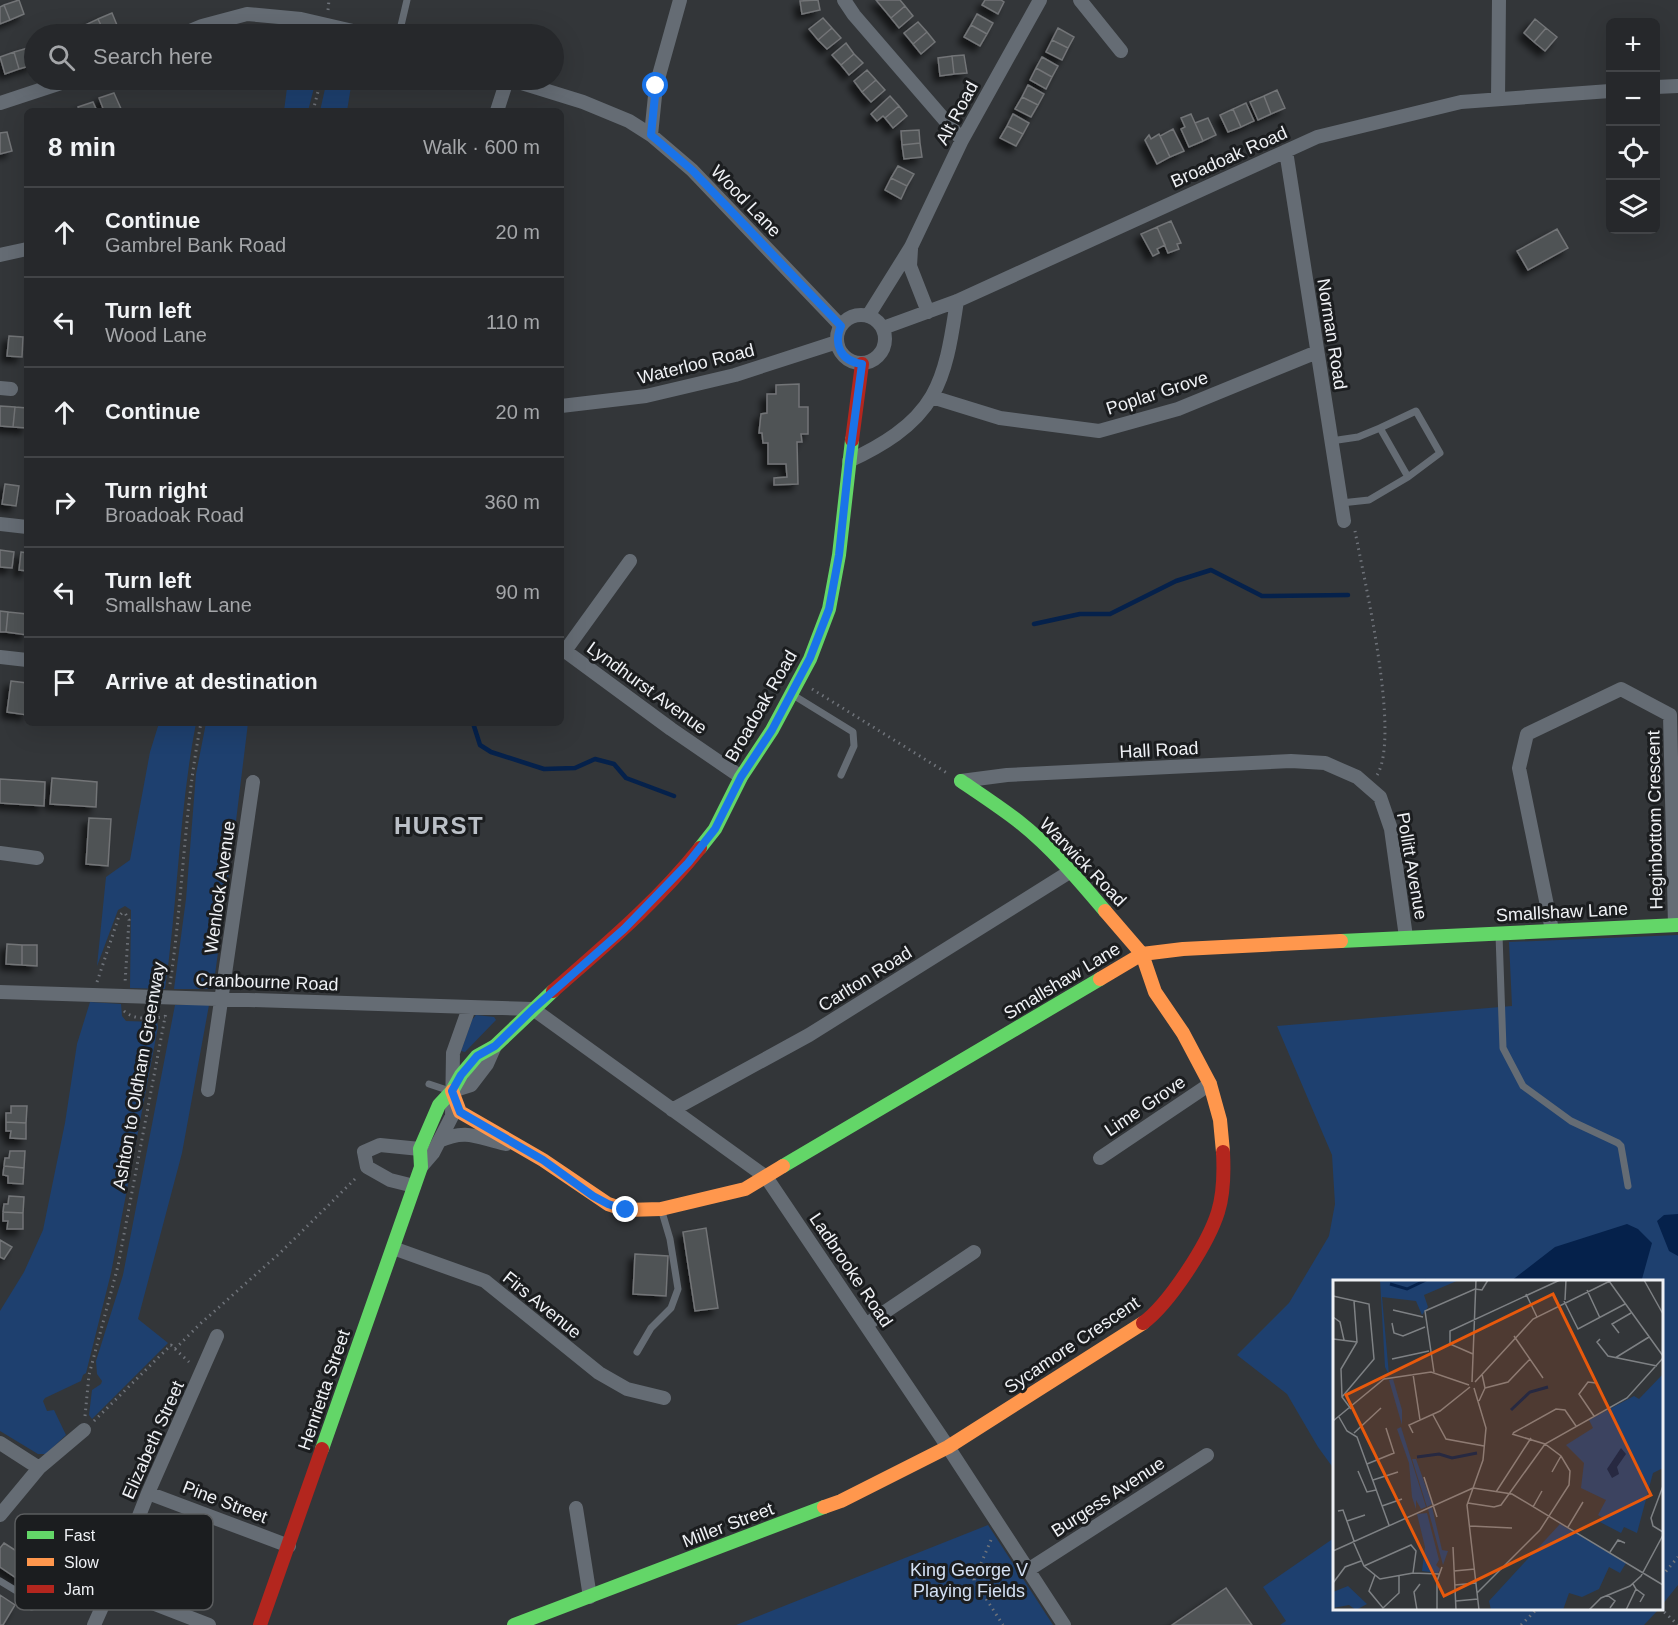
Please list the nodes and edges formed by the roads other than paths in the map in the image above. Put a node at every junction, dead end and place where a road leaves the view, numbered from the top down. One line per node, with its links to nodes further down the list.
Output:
1 (407, 0): 9 (lane)
2 (680, 0): 20 (street)
3 (844, 0): 21 (street)
4 (1040, 0): 21 (street, Alt Road)
5 (1080, 0): 10 (street)
6 (1499, 0): 17 (street)
7 (210, 24): 8 (street)
8 (323, 24)
9 (401, 24)
10 (1121, 51)
11 (1678, 86): 12 (street)
12 (1660, 87)
13 (40, 90): 18 (street)
14 (504, 90): 19 (street)
15 (544, 90): 20 (street, Wood Lane)
16 (1606, 91): 17 (street, Broadoak Road)
17 (1498, 99): 22 (street, Broadoak Road)
18 (0, 103)
19 (498, 108)
20 (651, 135): 29 (street, Wood Lane)
21 (962, 140): 23 (street, Alt Road)
22 (1286, 151): 26 (street, Broadoak Road); 32 (street, Norman Road)
23 (911, 247): 27 (street); 28 (street, Alt Road)
24 (24, 250): 25 (street)
25 (0, 255)
26 (957, 301): 27 (street, Broadoak Road); 34 (street)
27 (928, 312): 30 (street, Broadoak Road)
28 (868, 316): 29 (street); 30 (street)
29 (841, 326): 31 (street)
30 (883, 328): 33 (street)
31 (837, 342): 33 (street); 35 (street, Waterloo Road)
32 (1317, 352): 34 (street, Poplar Grove); 37 (street, Norman Road)
33 (862, 364): 38 (street, Broadoak Road)
34 (932, 397): 38 (street)
35 (564, 406)
36 (1380, 428): 37 (lane); 39 (lane); 39 (lane)
37 (1331, 441): 40 (street, Norman Road)
38 (849, 461): 49 (street, Broadoak Road)
39 (1408, 477): 40 (lane)
40 (1341, 503): 41 (street, Norman Road)
41 (1344, 521)
42 (0, 524): 43 (street)
43 (24, 527)
44 (630, 561): 45 (street)
45 (564, 649)
46 (564, 651): 51 (street, Lyndhurst Avenue)
47 (0, 657): 48 (street)
48 (24, 660)
49 (791, 694): 50 (lane); 51 (street, Broadoak Road)
50 (842, 775)
51 (741, 777): 66 (street, Broadoak Road)
52 (1357, 777): 53 (street, Hall Road); 61 (street, Pollitt Avenue)
53 (961, 781): 57 (street, Warwick Road)
54 (253, 782): 64 (street, Wenlock Avenue)
55 (0, 853): 56 (street)
56 (38, 858)
57 (1071, 871): 62 (street, Warwick Road); 71 (street, Carlton Road)
58 (1677, 925): 59 (street, Smallshaw Lane); 59 (street, Heginbottom Crescent)
59 (1552, 930): 60 (street, Smallshaw Lane)
60 (1499, 933): 61 (street, Smallshaw Lane); 79 (lane)
61 (1406, 937): 62 (street, Smallshaw Lane)
62 (1143, 954): 68 (street, Sycamore Crescent); 77 (street, Smallshaw Lane)
63 (0, 992): 64 (street, Cranbourne Road)
64 (218, 998): 65 (street, Cranbourne Road); 69 (street, Wenlock Avenue)
65 (469, 1008): 66 (street, Cranbourne Road); 70 (street)
66 (533, 1009): 70 (street, Broadoak Road); 71 (street, Ladbrooke Road)
67 (429, 1084): 70 (lane)
68 (1210, 1084): 75 (street, Lime Grove); 89 (street, Sycamore Crescent)
69 (208, 1090)
70 (452, 1091): 72 (street, Henrietta Street); 74 (street, Smallshaw Lane)
71 (672, 1110): 77 (street, Ladbrooke Road)
72 (433, 1138): 73 (street, Henrietta Street); 74 (street, Smallshaw Lane); 76 (street, Henrietta Street)
73 (420, 1149): 76 (street, Henrietta Street); 78 (street)
74 (525, 1149): 80 (street, Smallshaw Lane)
75 (1100, 1158)
76 (421, 1167): 78 (street, Henrietta Street)
77 (766, 1177): 80 (street, Smallshaw Lane); 83 (street, Ladbrooke Road)
78 (414, 1186): 81 (street, Henrietta Street)
79 (1628, 1186)
80 (661, 1209): 85 (lane)
81 (393, 1248): 86 (street, Firs Avenue); 98 (street, Henrietta Street)
82 (974, 1252): 83 (street)
83 (867, 1324): 89 (street, Ladbrooke Road)
84 (217, 1336): 92 (street, Elizabeth Street)
85 (638, 1352)
86 (664, 1398)
87 (84, 1430): 91 (street)
88 (0, 1443): 91 (street)
89 (948, 1447): 99 (street, Ladbrooke Road); 102 (street, Miller Street)
90 (1208, 1455): 99 (street, Burgess Avenue)
91 (39, 1468): 96 (street)
92 (148, 1493): 94 (street, Elizabeth Street); 95 (street, Pine Street)
93 (576, 1508): 102 (street)
94 (140, 1514)
95 (204, 1514)
96 (0, 1515)
97 (213, 1517): 98 (street, Pine Street)
98 (289, 1546): 107 (street, Henrietta Street)
99 (1028, 1570): 109 (street, Ladbrooke Road)
100 (0, 1581): 101 (lane)
101 (15, 1590)
102 (590, 1597): 108 (street, Miller Street)
103 (101, 1610): 105 (street, Elizabeth Street)
104 (170, 1610): 106 (street)
105 (94, 1625)
106 (209, 1625)
107 (260, 1625)
108 (514, 1625)
109 (1064, 1625)

